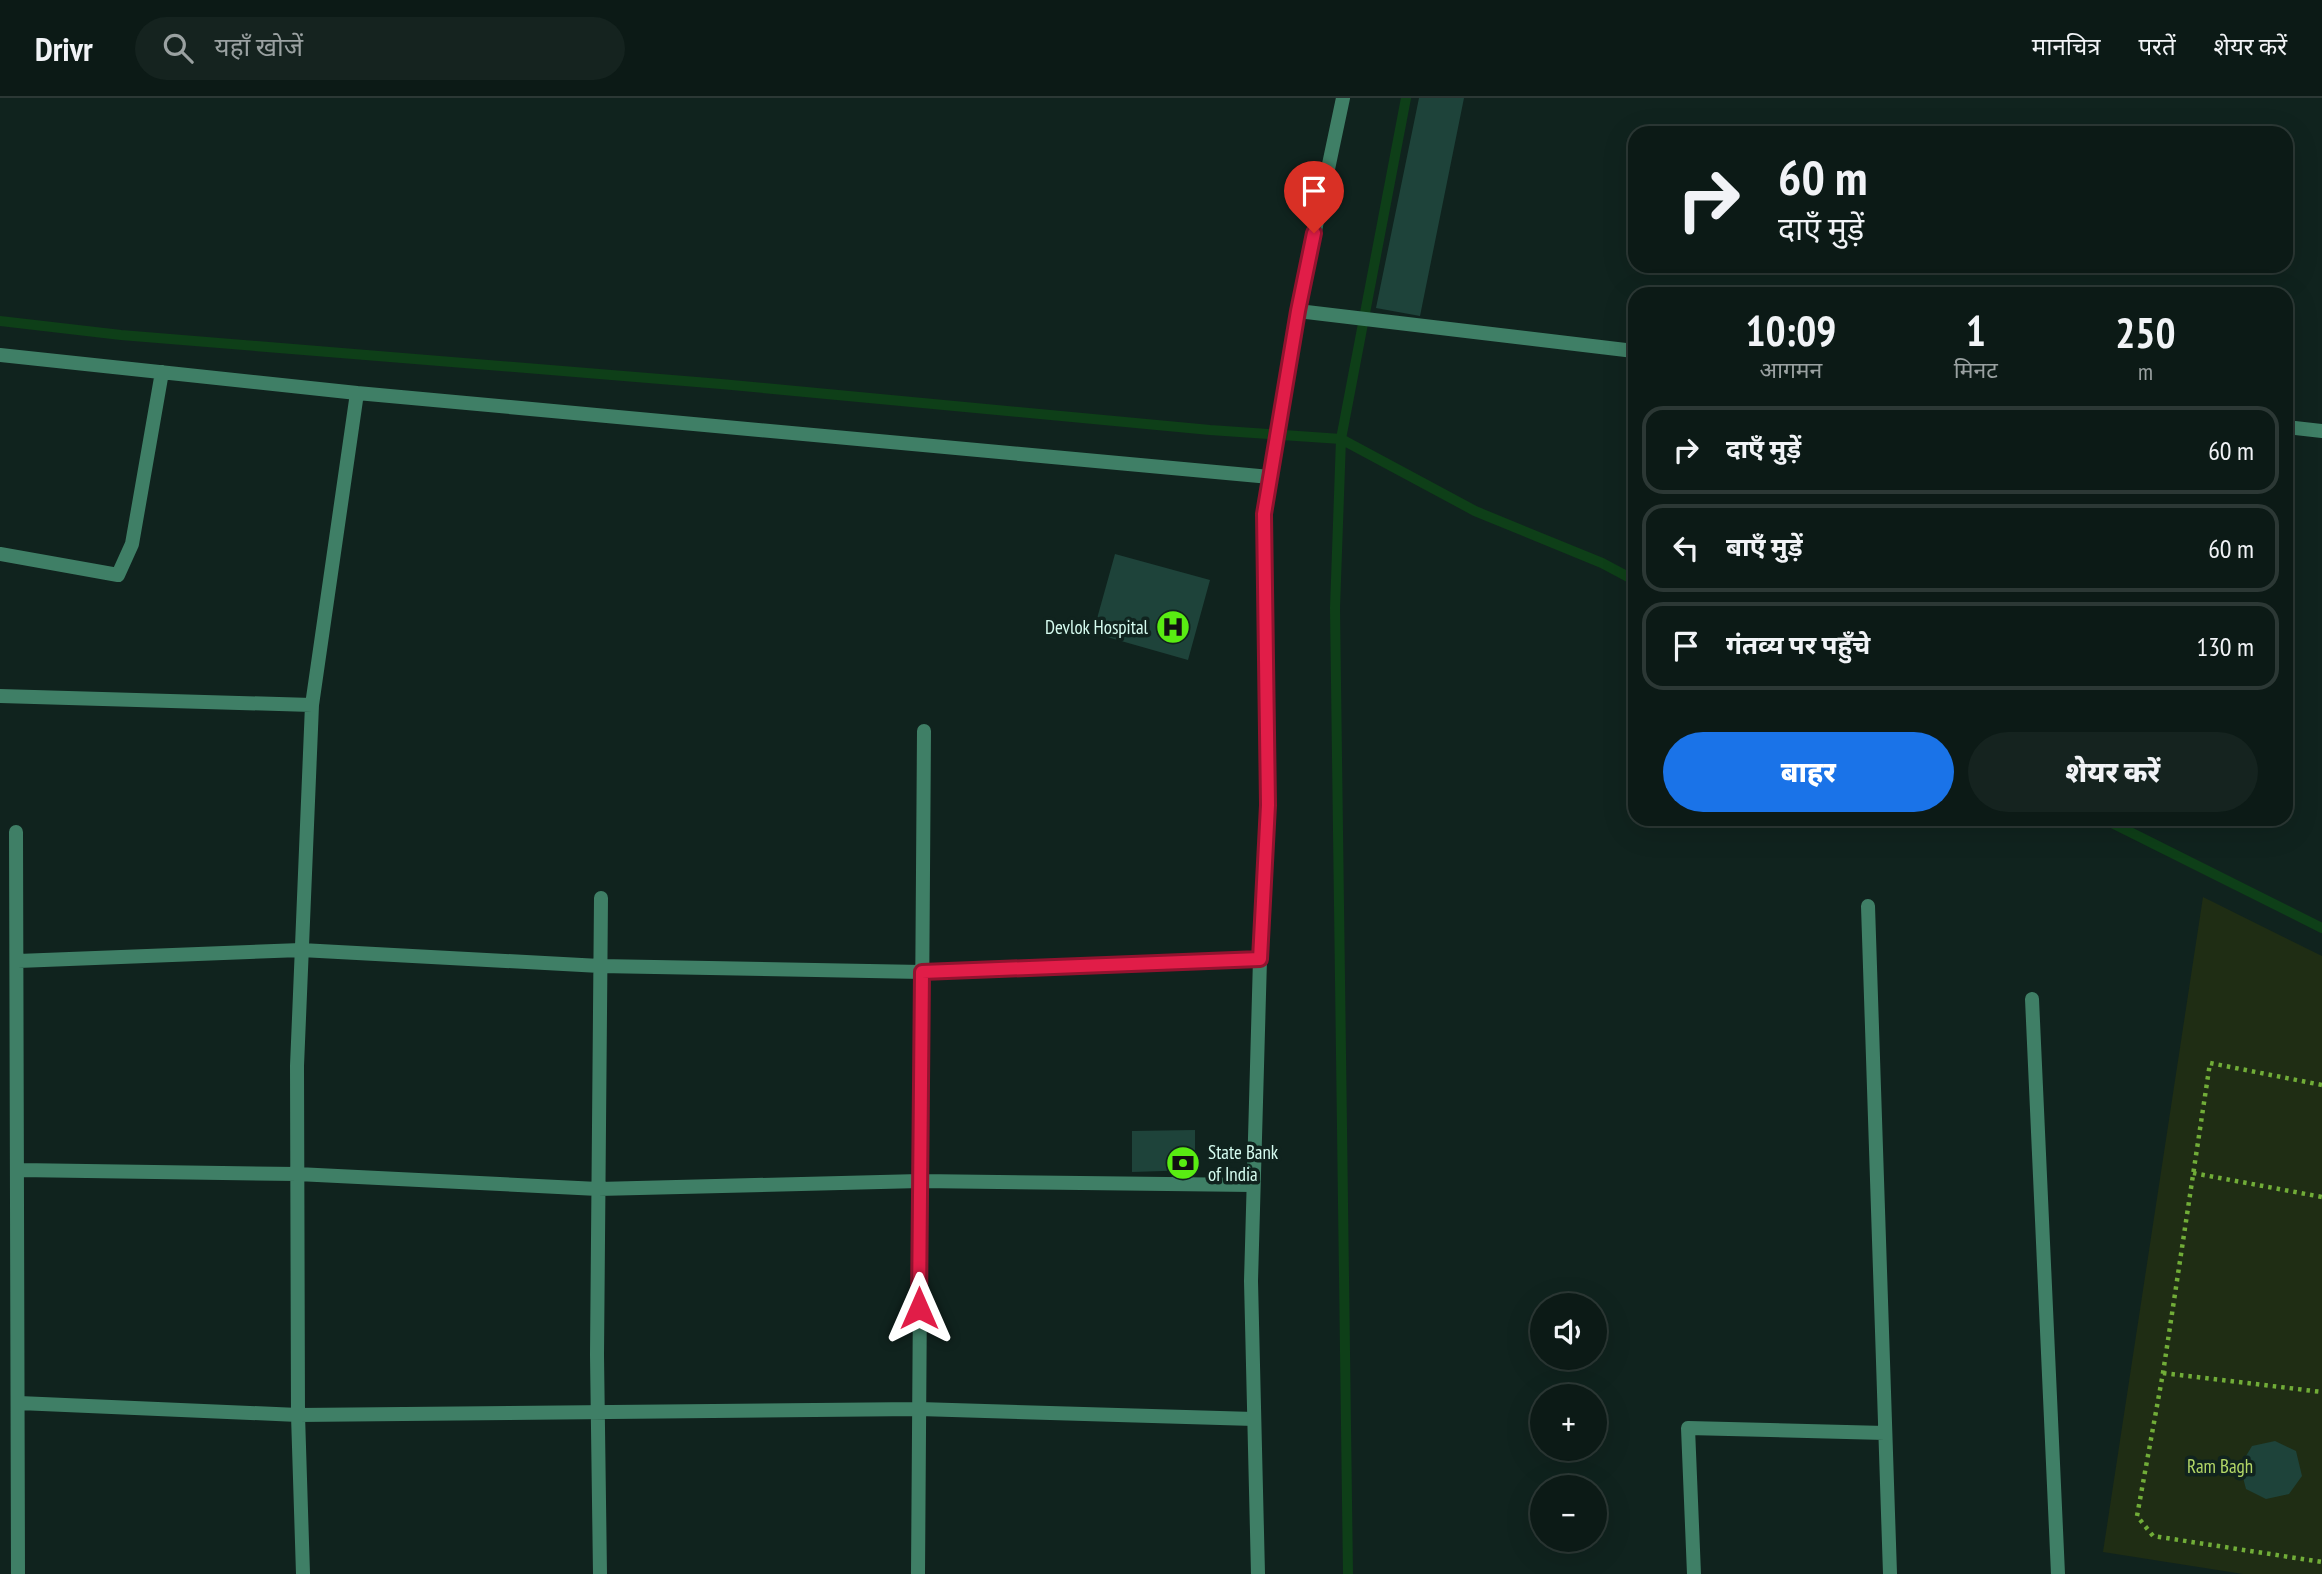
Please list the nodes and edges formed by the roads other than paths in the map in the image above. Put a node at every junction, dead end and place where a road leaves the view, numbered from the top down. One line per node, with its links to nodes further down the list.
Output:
1 (1343, 98): 2 (street)
2 (1298, 311): 3 (street); 9 (street)
3 (1628, 350)
4 (0, 355): 5 (street)
5 (162, 372): 6 (street); 10 (street)
6 (356, 393): 9 (street); 12 (street)
7 (2293, 428): 8 (street)
8 (2322, 431)
9 (1270, 477): 18 (street)
10 (0, 554)
11 (0, 696): 12 (street)
12 (312, 705): 17 (street)
13 (924, 731): 21 (street)
14 (16, 832): 19 (street)
15 (601, 898): 20 (street)
16 (1868, 906): 33 (street)
17 (302, 950): 19 (street); 20 (street); 24 (street)
18 (1260, 959): 21 (street); 26 (street)
19 (18, 961): 23 (street)
20 (600, 966): 21 (street); 27 (street)
21 (922, 972): 25 (street)
22 (2032, 999): 41 (street)
23 (19, 1170): 24 (street); 28 (street)
24 (297, 1174): 27 (street); 31 (street)
25 (920, 1181): 26 (street); 27 (street); 29 (street)
26 (1254, 1185): 32 (street)
27 (598, 1189): 30 (street)
28 (19, 1402): 31 (street); 34 (street)
29 (919, 1409): 30 (street); 32 (street); 37 (street)
30 (598, 1412): 31 (street); 36 (street)
31 (298, 1415): 35 (street)
32 (1254, 1419): 38 (street)
33 (1885, 1433): 39 (street); 40 (street)
34 (18, 1574)
35 (303, 1574)
36 (600, 1574)
37 (918, 1574)
38 (1258, 1574)
39 (1694, 1574)
40 (1890, 1574)
41 (2058, 1574)

